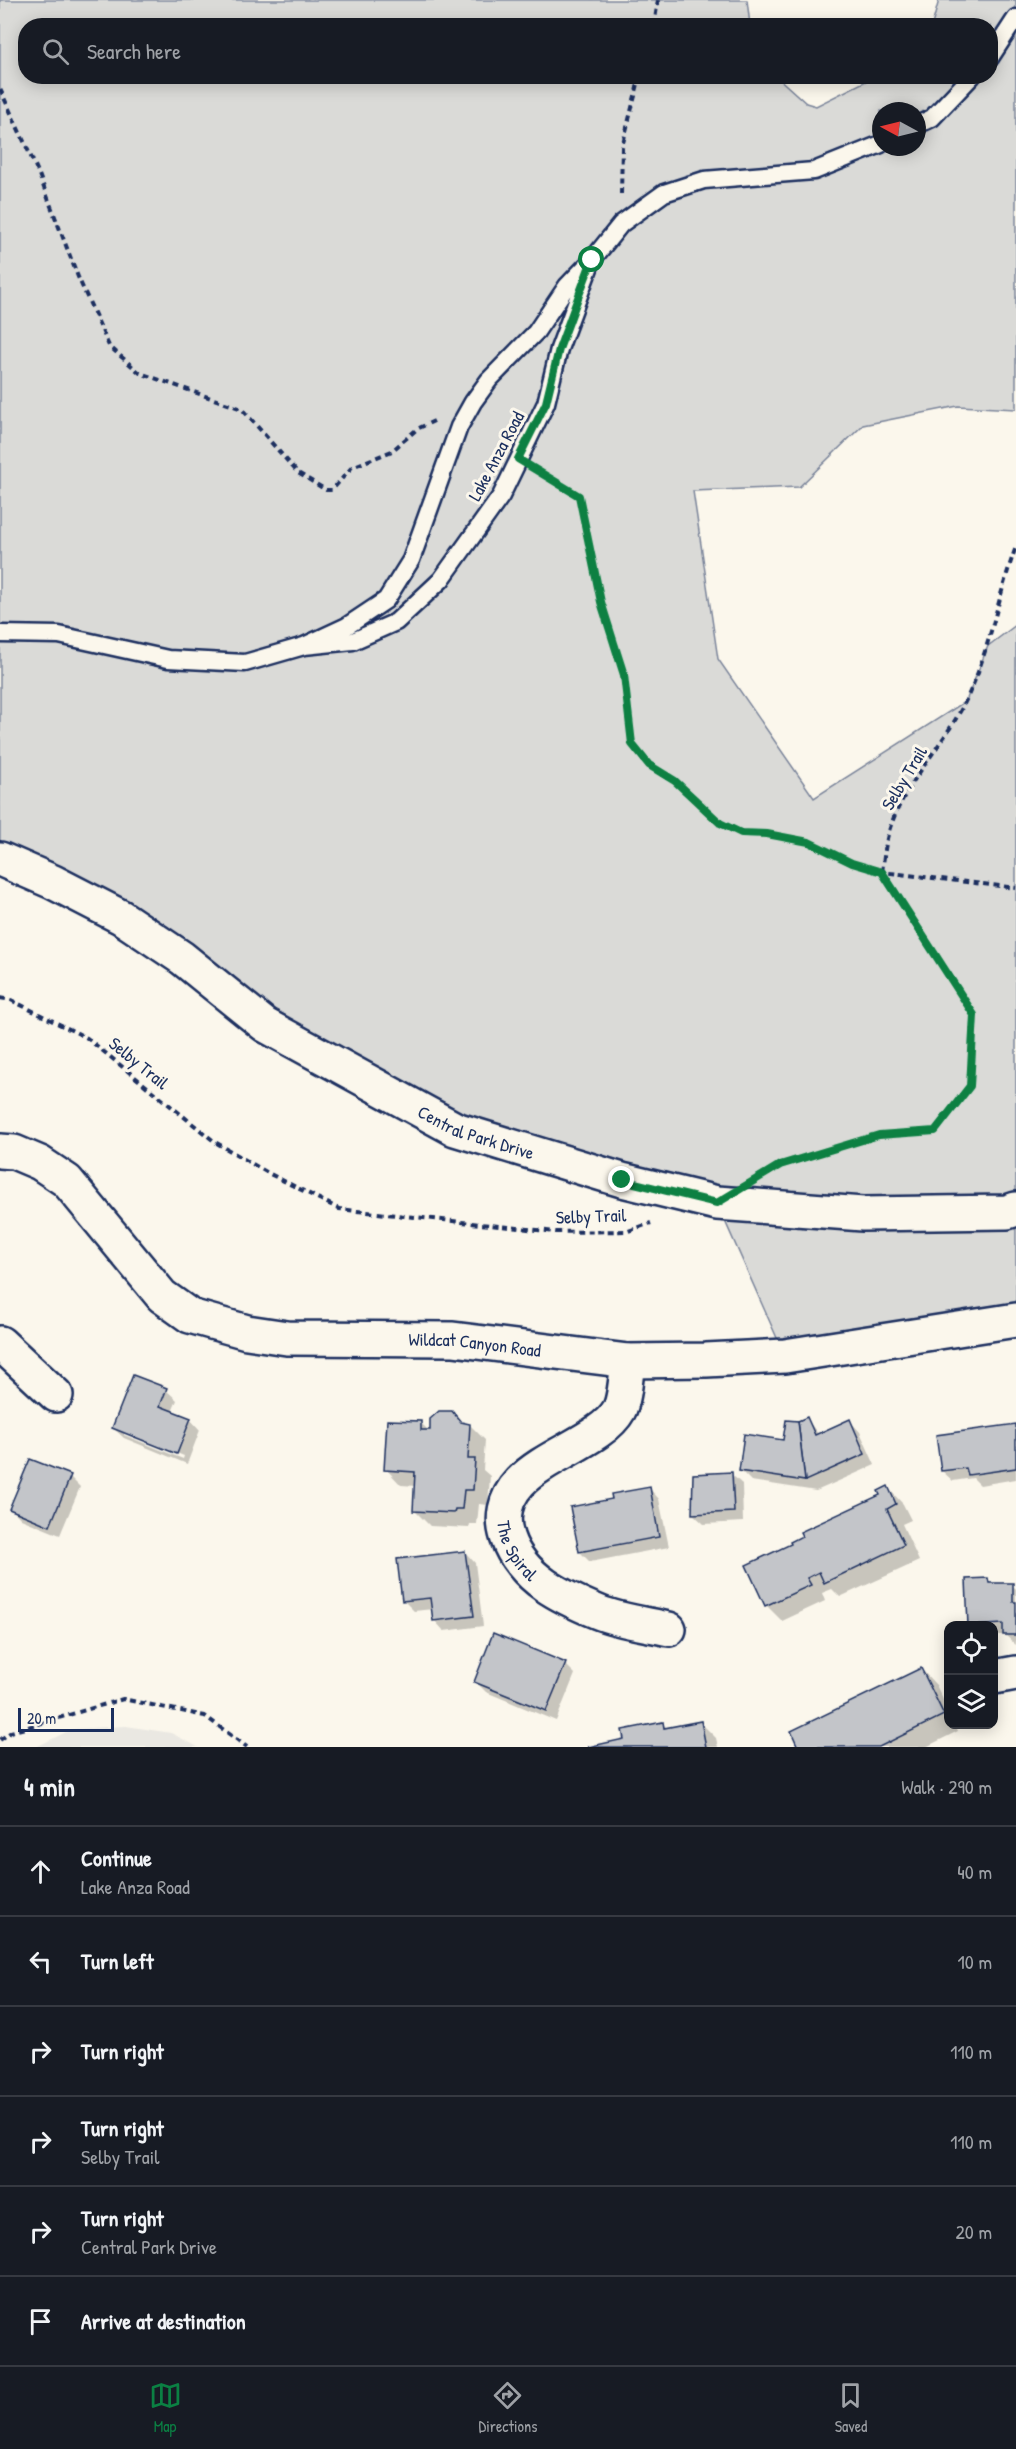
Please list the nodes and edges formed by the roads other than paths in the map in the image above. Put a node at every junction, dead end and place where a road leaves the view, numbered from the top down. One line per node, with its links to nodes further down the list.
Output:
1 (1016, 18): 2 (lane)
2 (998, 46)
3 (964, 84): 4 (lane)
4 (926, 121)
5 (872, 148): 6 (lane, Lake Anza Road)
6 (592, 260): 8 (lane, Lake Anza Road); 8 (lane, Lake Anza Road)
7 (0, 634): 8 (lane, Lake Anza Road)
8 (304, 646)
9 (0, 859): 11 (street, Central Park Drive)
10 (0, 1151): 14 (street, Wildcat Canyon Road)
11 (1016, 1209)
12 (1016, 1320): 14 (street, Wildcat Canyon Road)
13 (0, 1343): 15 (street)
14 (628, 1361): 16 (street, The Spiral)
15 (56, 1395)
16 (669, 1629)
17 (1016, 1672): 18 (street)
18 (998, 1676)

